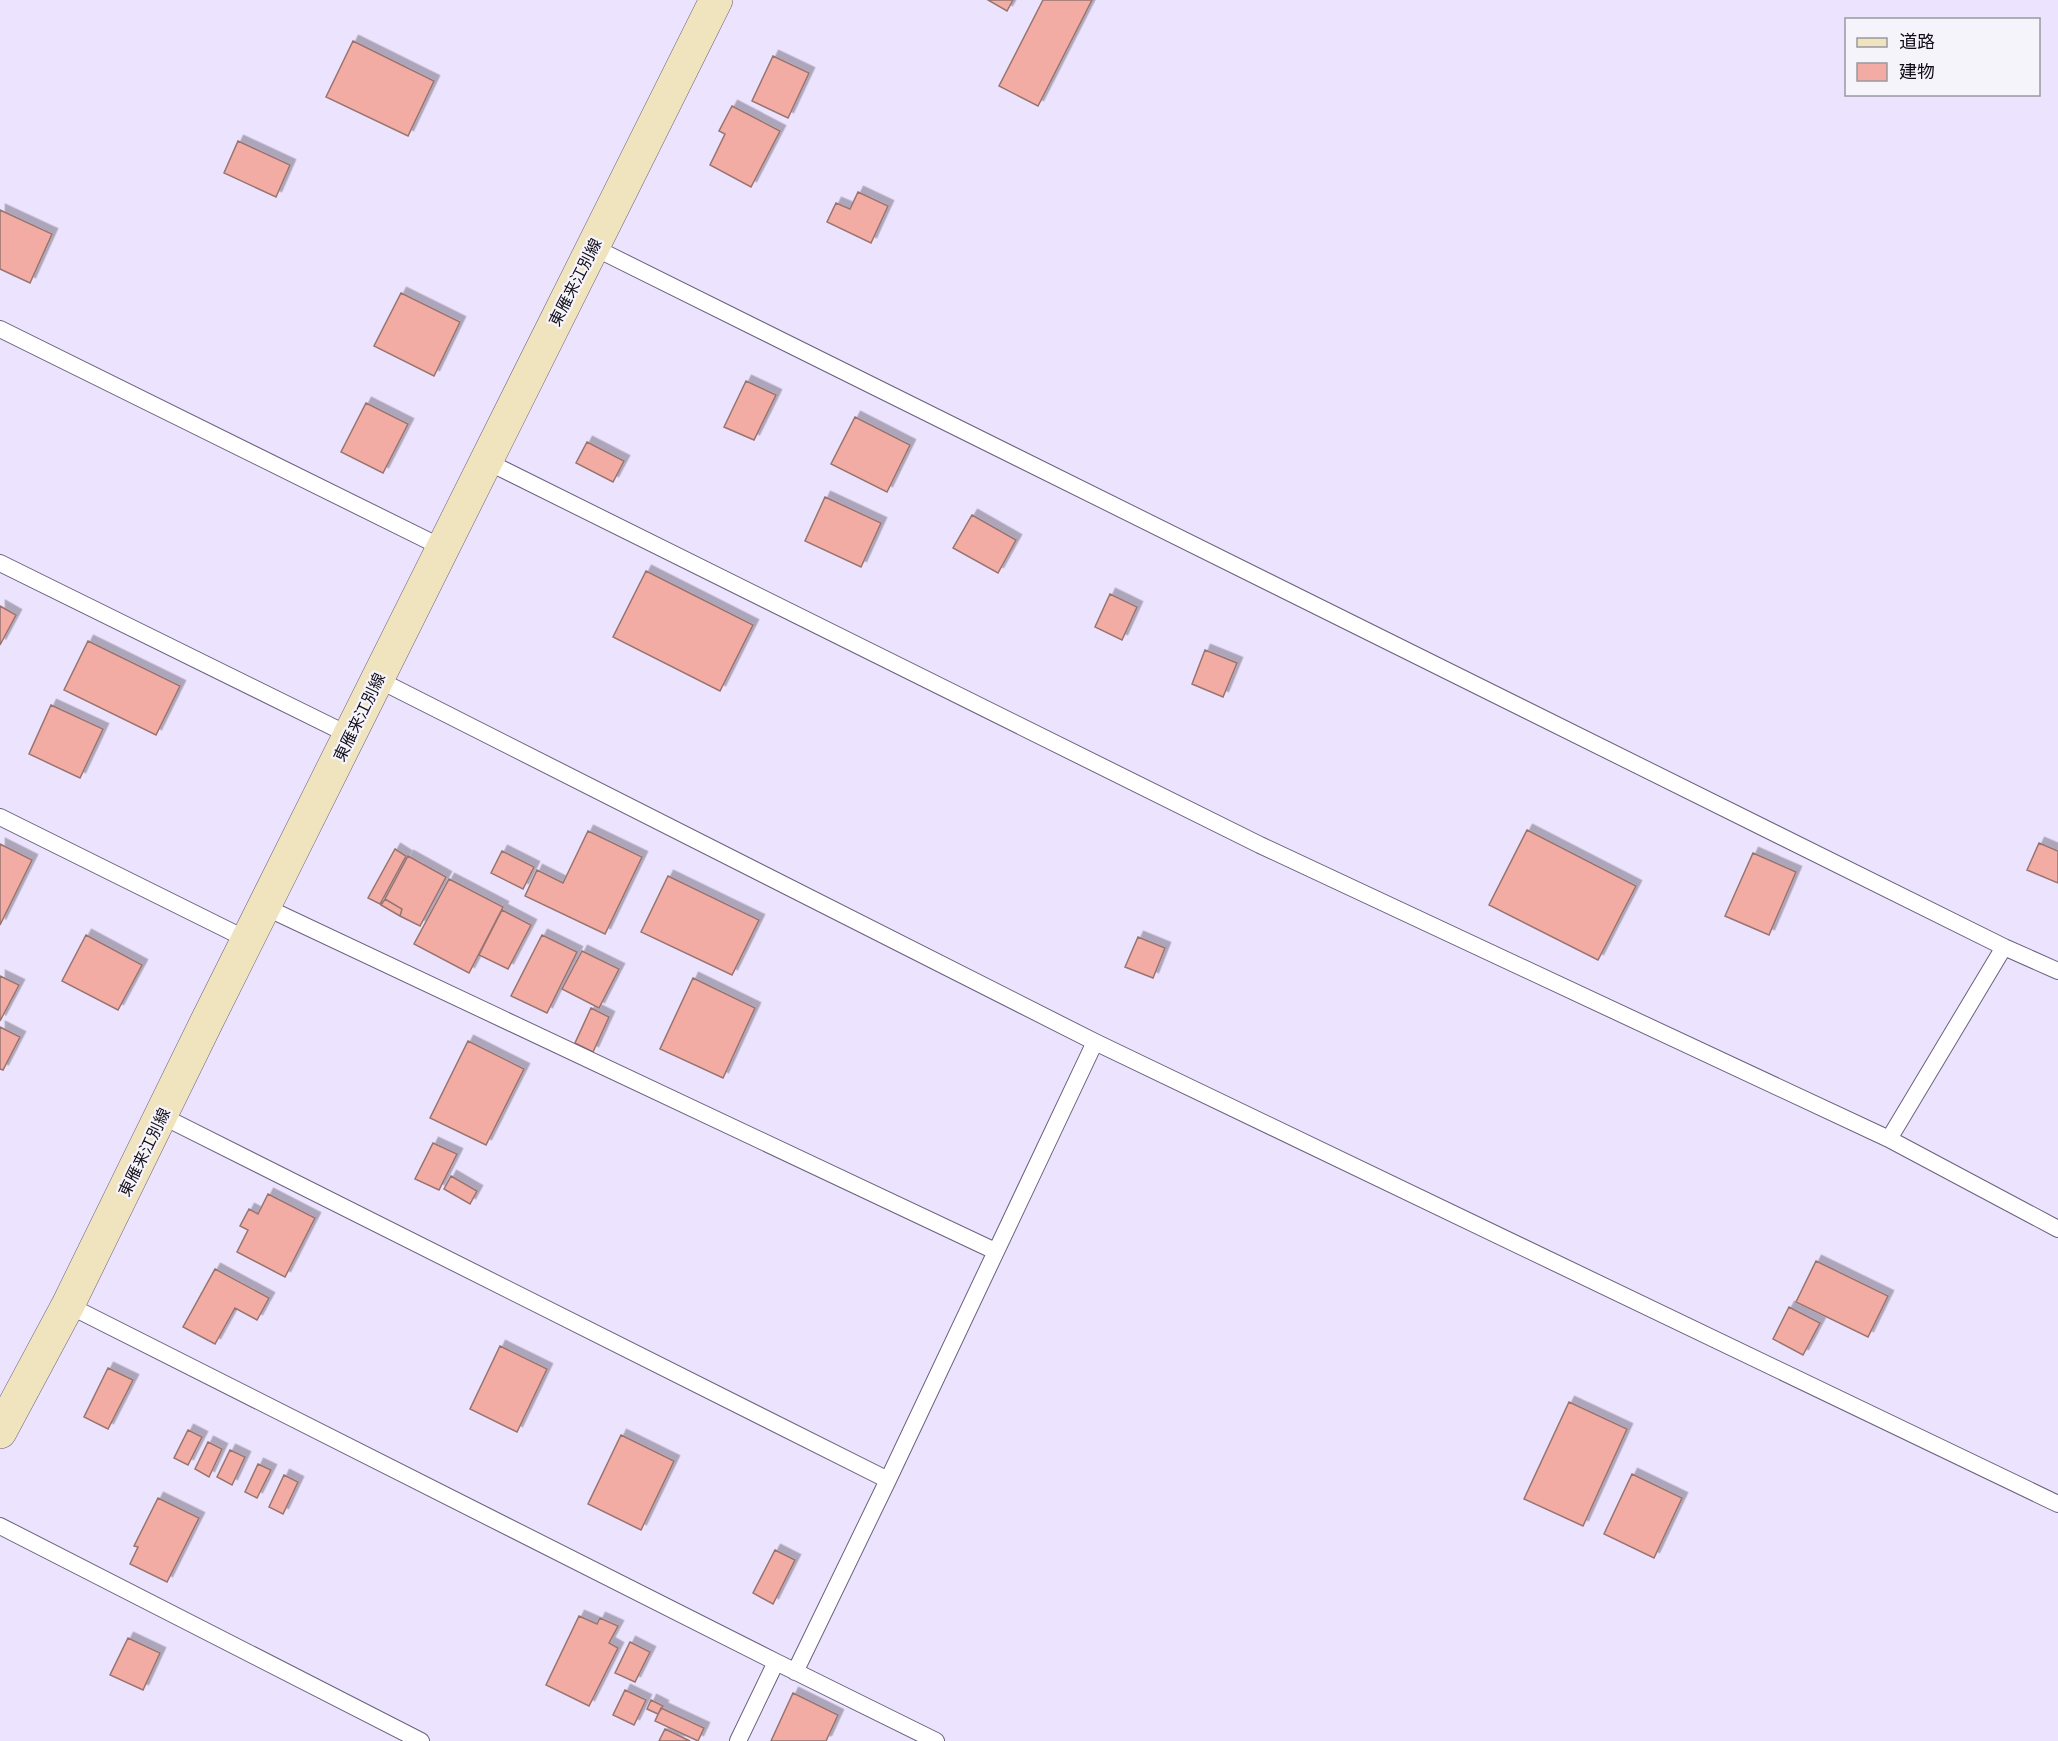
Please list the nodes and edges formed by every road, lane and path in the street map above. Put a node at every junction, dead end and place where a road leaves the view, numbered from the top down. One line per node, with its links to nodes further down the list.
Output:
1 (716, 0): 2 (main road, 東雁来江別線)
2 (593, 247): 4 (main road, 東雁来江別線); 12 (lane)
3 (0, 329): 5 (lane)
4 (486, 460): 5 (main road, 東雁来江別線); 16 (lane)
5 (443, 548): 7 (main road, 東雁来江別線)
6 (0, 563): 8 (lane)
7 (377, 679): 8 (main road, 東雁来江別線); 14 (lane)
8 (349, 735): 10 (main road, 東雁来江別線)
9 (0, 817): 11 (lane)
10 (265, 907): 11 (main road, 東雁来江別線); 18 (lane)
11 (248, 940): 15 (main road, 東雁来江別線)
12 (2004, 947): 13 (lane); 16 (lane)
13 (2058, 971)
14 (1095, 1042): 18 (lane); 22 (lane)
15 (162, 1116): 19 (main road, 東雁来江別線); 21 (lane)
16 (1889, 1139): 17 (lane)
17 (2058, 1228)
18 (995, 1251): 21 (lane)
19 (68, 1305): 20 (main road, 東雁来江別線); 24 (lane)
20 (0, 1432)
21 (888, 1480): 25 (lane)
22 (2058, 1504)
23 (0, 1526): 26 (lane)
24 (776, 1662): 25 (lane); 27 (lane)
25 (795, 1672): 28 (lane)
26 (421, 1741)
27 (738, 1741)
28 (936, 1741)

